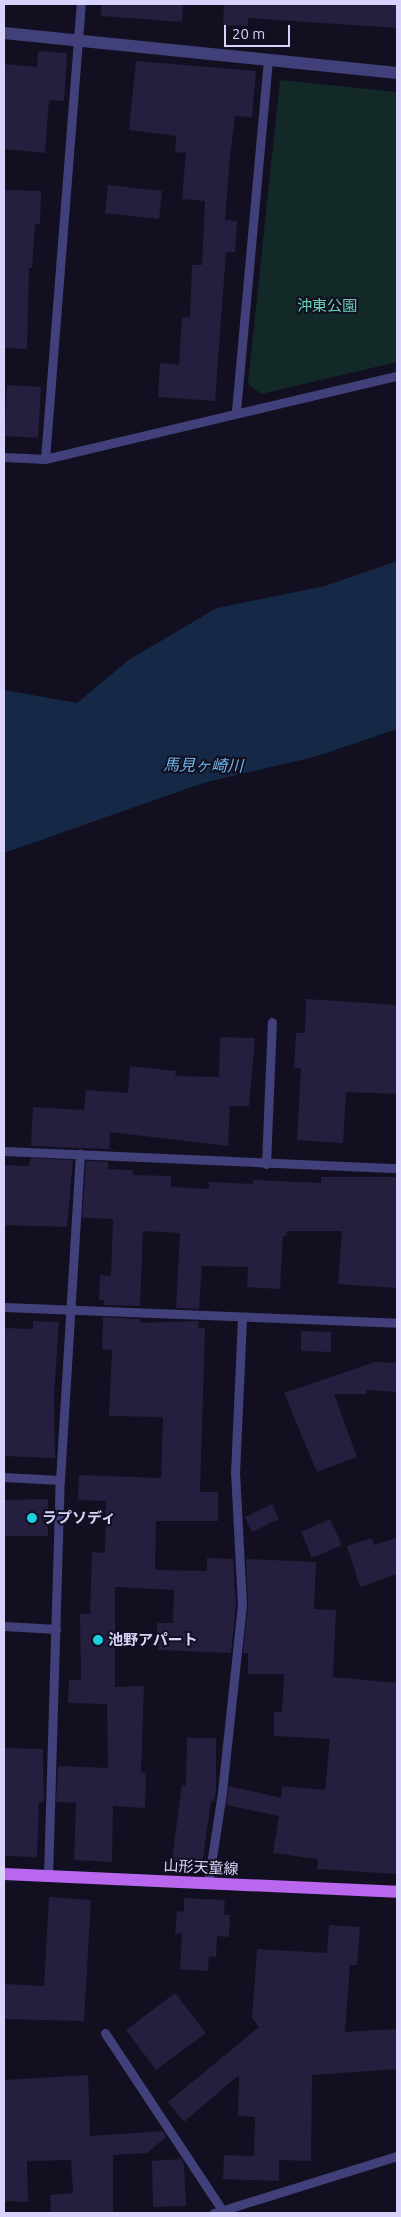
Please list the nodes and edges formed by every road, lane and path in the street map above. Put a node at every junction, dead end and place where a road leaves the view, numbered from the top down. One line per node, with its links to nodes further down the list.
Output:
1 (81, 4): 3 (lane)
2 (4, 33): 3 (street)
3 (79, 40): 4 (street); 9 (lane)
4 (268, 61): 5 (street); 7 (lane)
5 (397, 73)
6 (397, 376): 7 (lane)
7 (236, 411): 9 (lane)
8 (4, 457): 9 (lane)
9 (45, 459)
10 (272, 1022): 13 (lane)
11 (4, 1150): 12 (lane)
12 (80, 1154): 13 (lane); 16 (lane)
13 (266, 1164): 14 (lane)
14 (397, 1168)
15 (4, 1307): 16 (lane)
16 (69, 1310): 17 (lane); 20 (lane)
17 (242, 1317): 18 (lane); 25 (lane)
18 (397, 1323)
19 (4, 1477): 20 (lane)
20 (60, 1480): 22 (lane)
21 (4, 1626): 22 (lane)
22 (56, 1629): 24 (lane)
23 (4, 1874): 24 (main road, 山形天童線)
24 (48, 1876): 25 (main road, 山形天童線)
25 (208, 1884): 26 (main road, 山形天童線)
26 (397, 1892)
27 (105, 2033): 29 (lane)
28 (397, 2156): 29 (lane)
29 (225, 2212)

